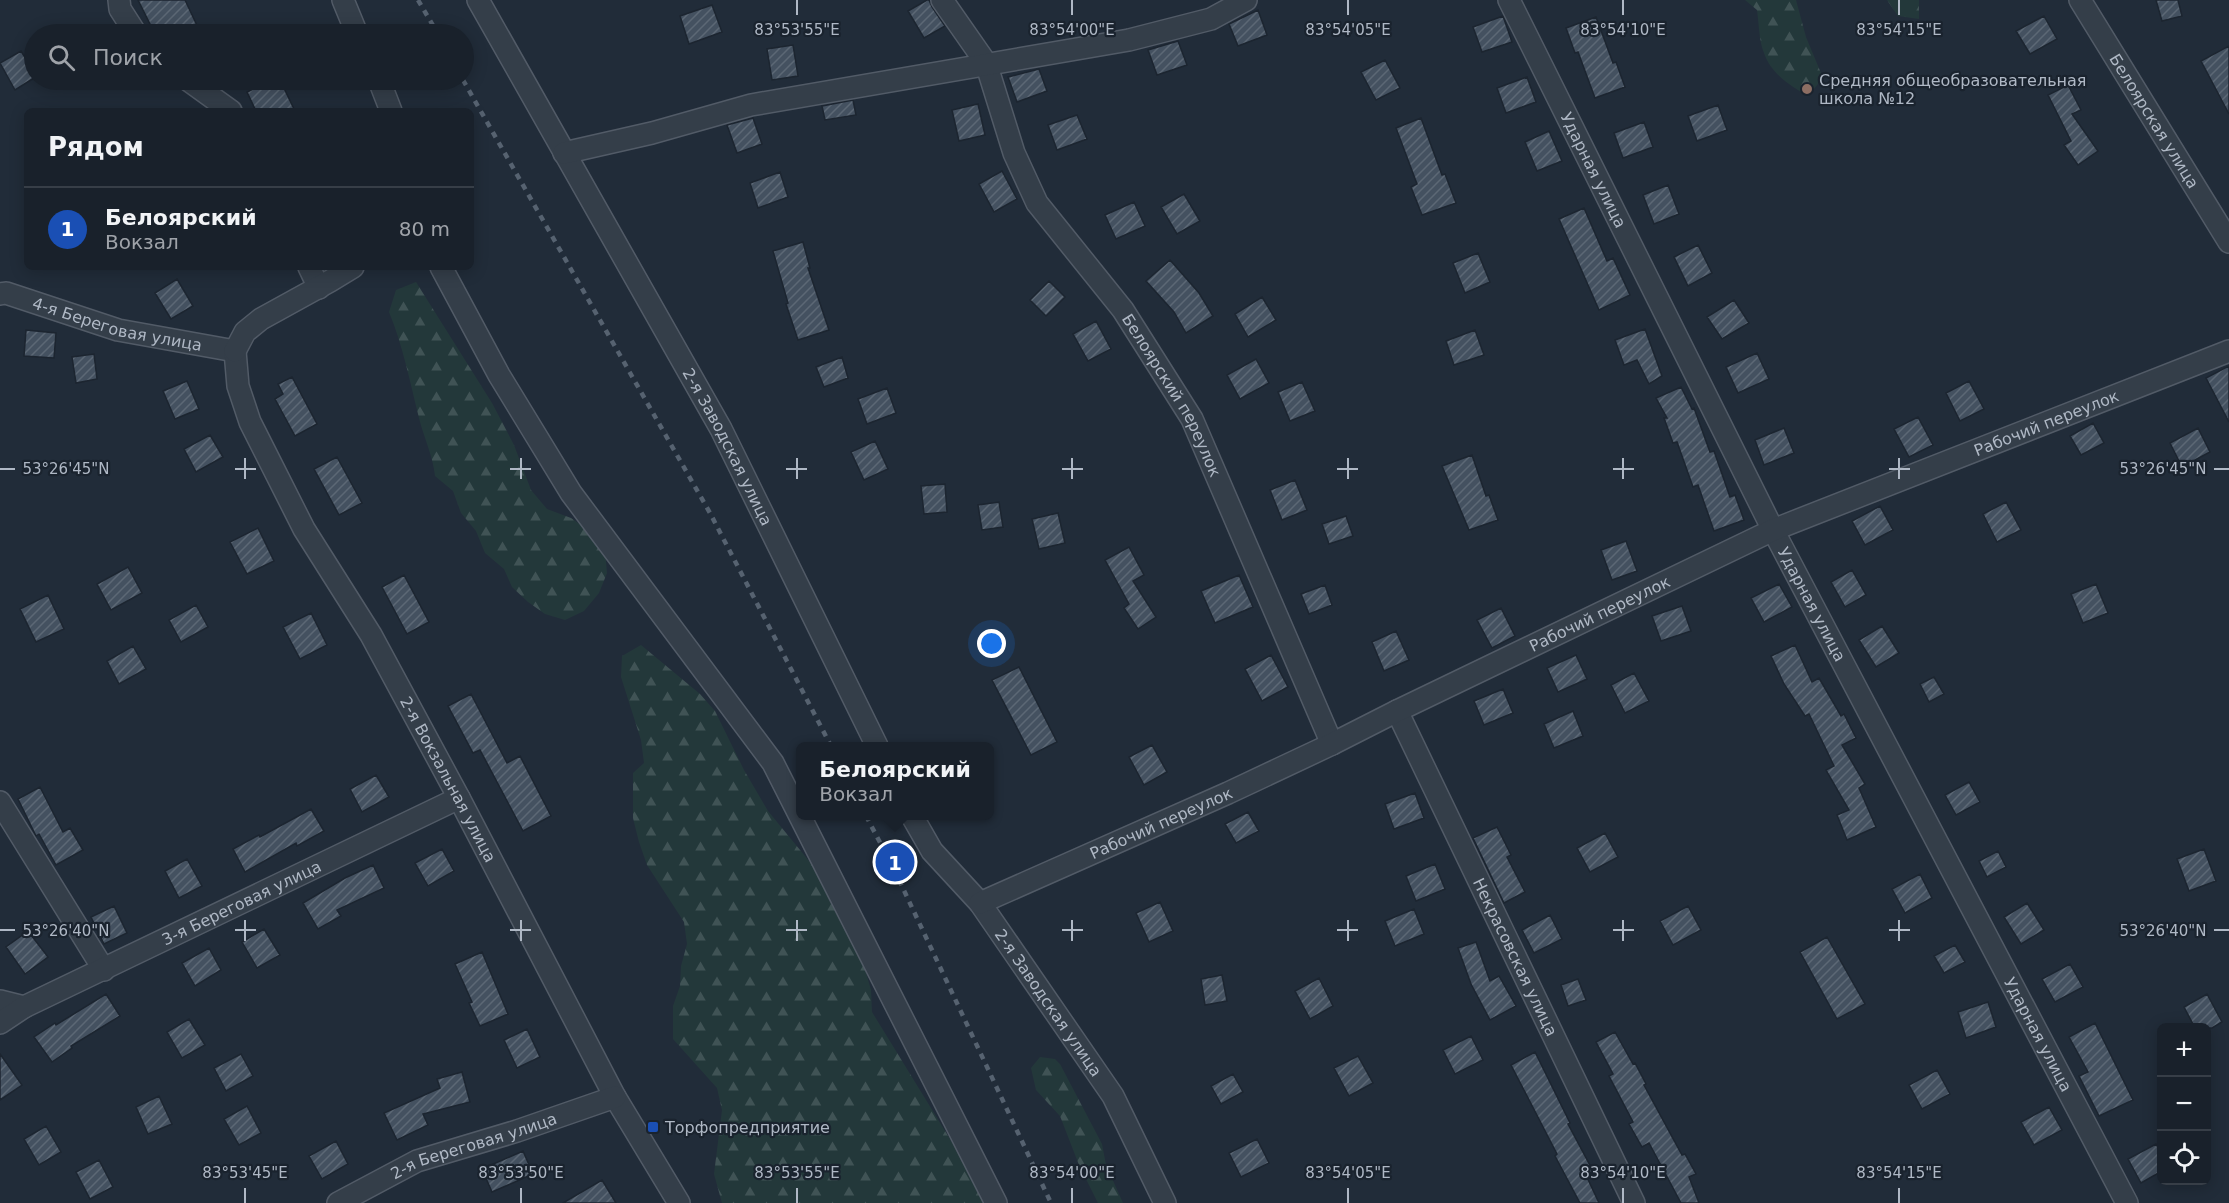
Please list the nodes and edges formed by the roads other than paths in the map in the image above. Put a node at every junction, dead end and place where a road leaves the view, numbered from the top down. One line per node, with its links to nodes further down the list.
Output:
1 (119, 0): 8 (street)
2 (343, 0): 9 (street)
3 (478, 0): 15 (street, 2-я Заводская улица)
4 (942, 0): 10 (street, Белоярский переулок)
5 (1246, 0): 10 (street)
6 (1509, 0): 24 (street, Ударная улица)
7 (2080, 0): 16 (street, Белоярская улица)
8 (130, 24)
9 (353, 24)
10 (986, 63): 15 (street); 27 (street, Белоярский переулок)
11 (202, 90): 13 (street)
12 (383, 90): 14 (street)
13 (227, 108)
14 (390, 108)
15 (564, 153): 26 (street, 2-я Заводская улица)
16 (2229, 242)
17 (310, 270): 20 (street)
18 (348, 270): 20 (street)
19 (443, 270): 30 (street)
20 (319, 288): 22 (street)
21 (2, 290): 22 (street, 4-я Береговая улица)
22 (235, 351): 28 (street, 2-я Вокзальная улица)
23 (2229, 351): 24 (street, Рабочий переулок)
24 (1773, 530): 25 (street, Рабочий переулок); 44 (street, Ударная улица)
25 (1398, 711): 27 (street, Рабочий переулок); 43 (street, Некрасовская улица)
26 (876, 742)
27 (1332, 744): 33 (street, Рабочий переулок)
28 (459, 798): 34 (street, 3-я Береговая улица); 38 (street, 2-я Вокзальная улица)
29 (0, 802): 34 (street)
30 (796, 808)
31 (802, 820): 41 (street)
32 (914, 820): 33 (street, 2-я Заводская улица)
33 (980, 903): 42 (street, 2-я Заводская улица)
34 (104, 970): 36 (street, 3-я Береговая улица)
35 (0, 1000): 36 (street)
36 (24, 1007): 37 (street, 3-я Береговая улица)
37 (0, 1023)
38 (615, 1097): 39 (street, 2-я Береговая улица); 40 (street, 2-я Вокзальная улица)
39 (338, 1203)
40 (679, 1203)
41 (996, 1203)
42 (1165, 1203)
43 (1634, 1203)
44 (2127, 1203)

